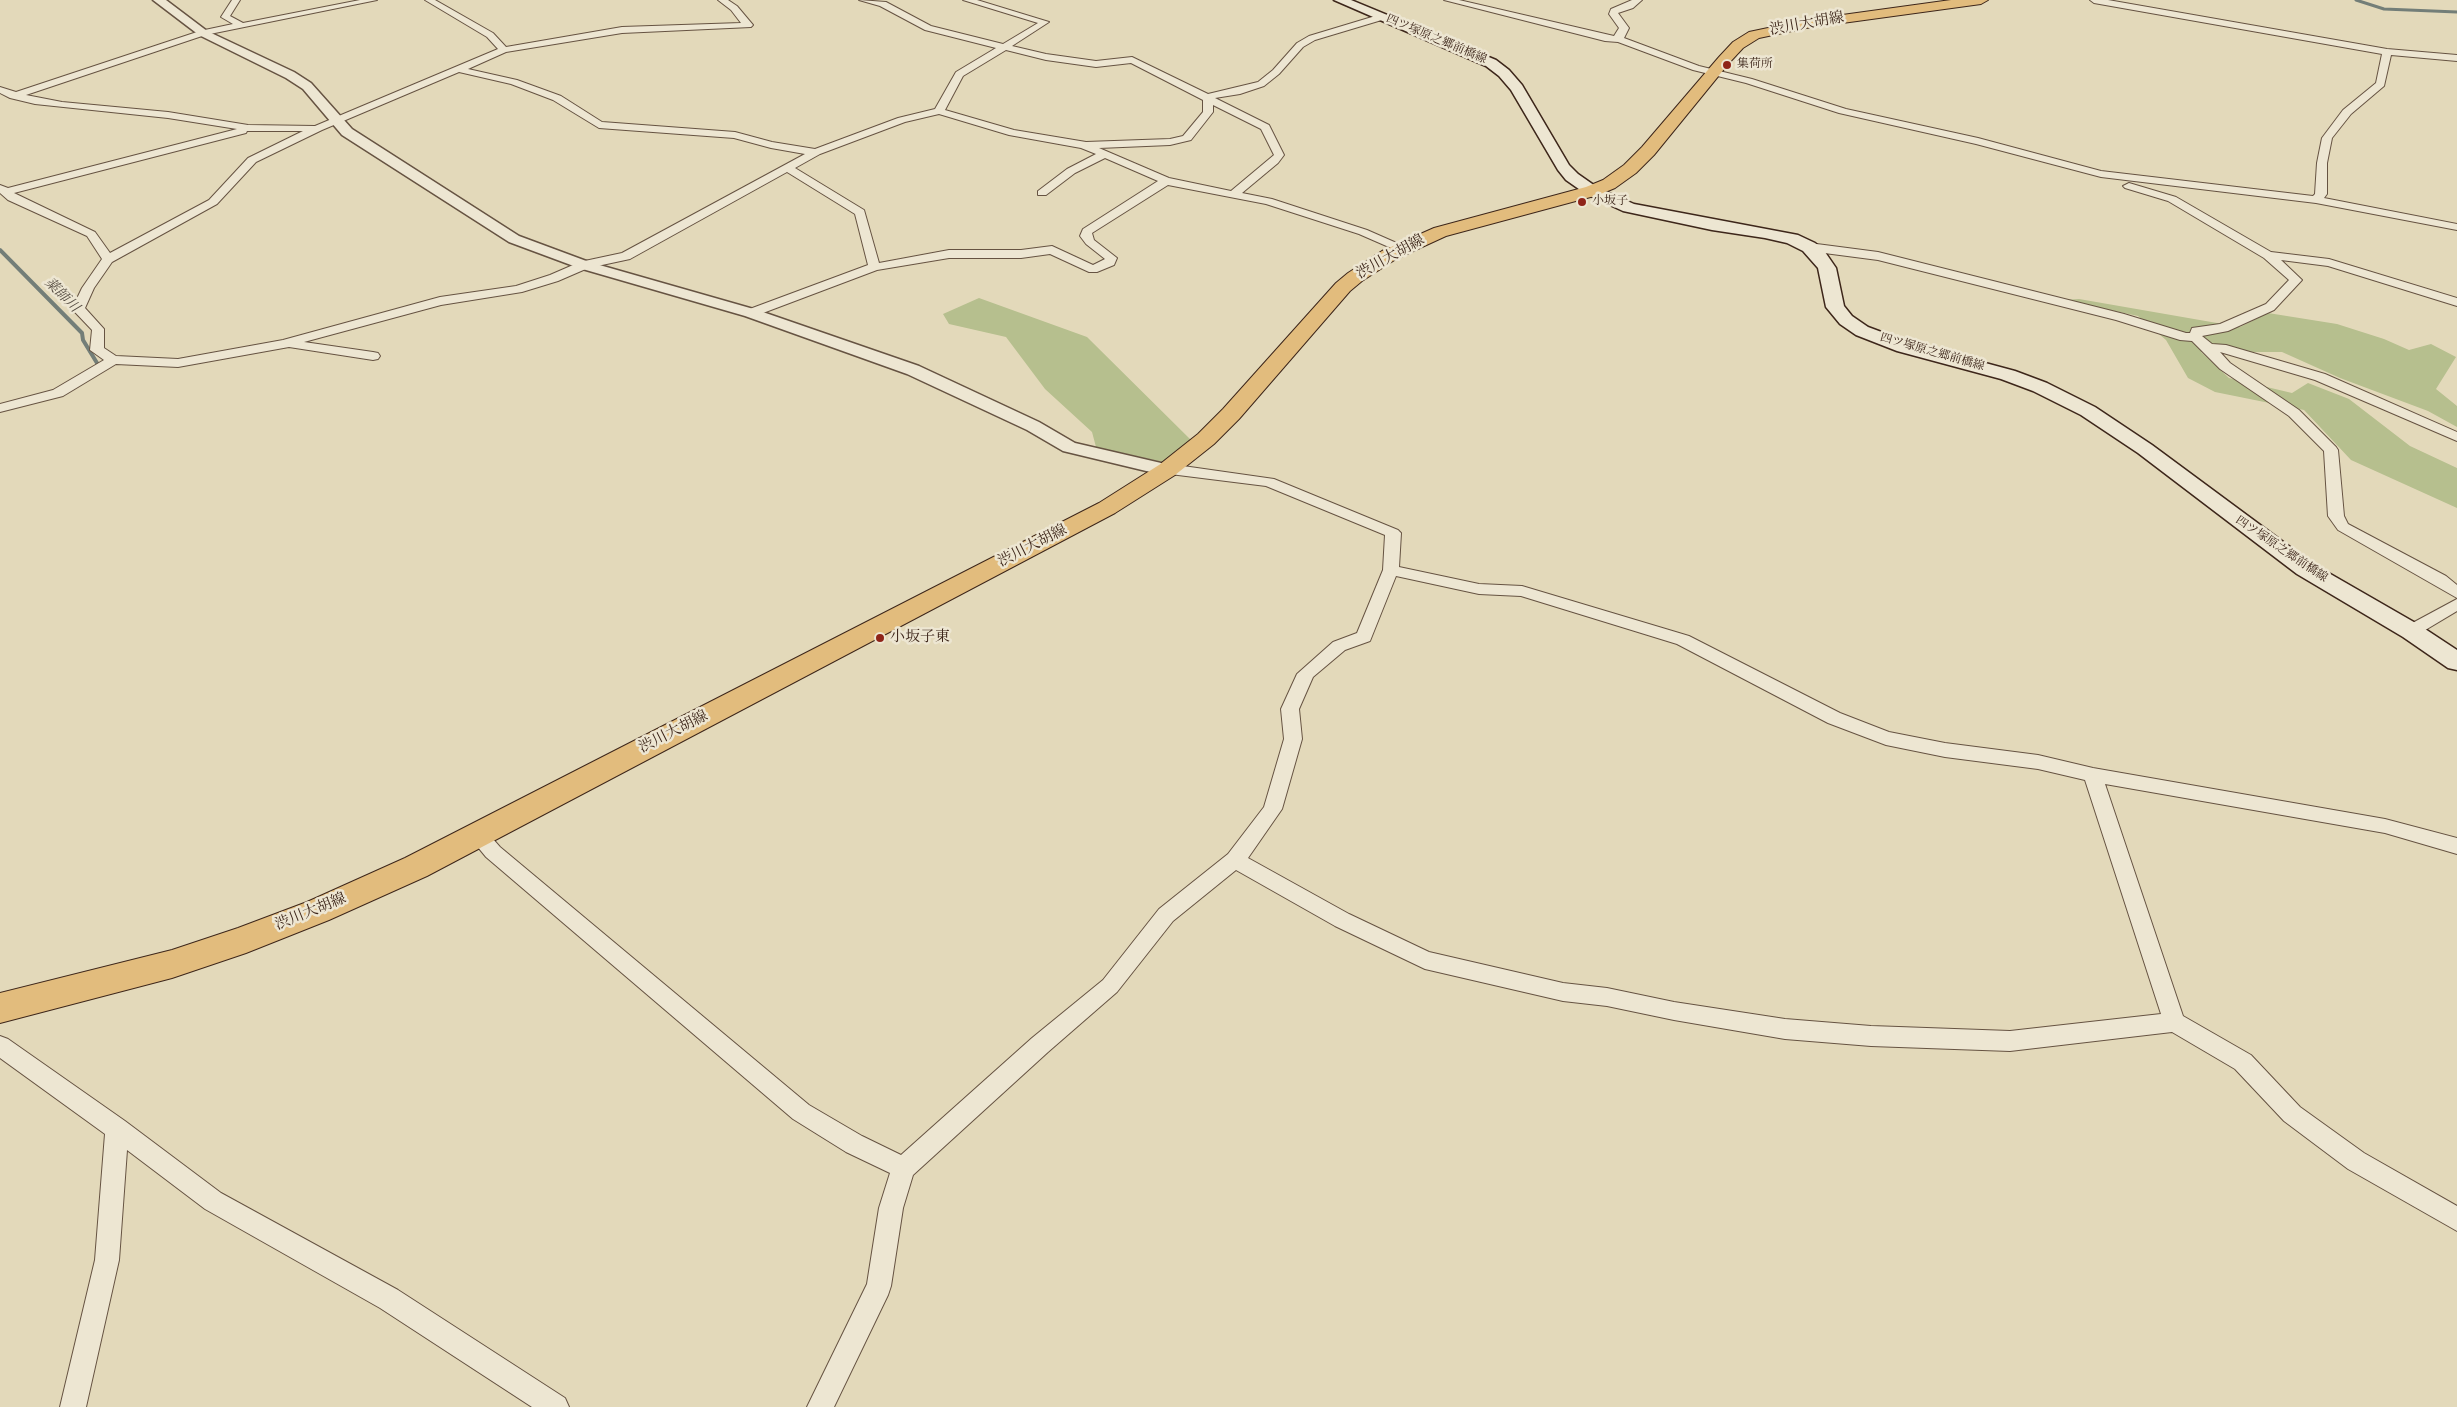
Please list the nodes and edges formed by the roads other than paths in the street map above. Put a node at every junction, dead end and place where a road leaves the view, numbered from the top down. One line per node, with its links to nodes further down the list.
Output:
1 (159, 0): 15 (street)
2 (236, 0): 14 (street)
3 (373, 0): 14 (street)
4 (429, 0): 18 (street)
5 (722, 0): 18 (street)
6 (863, 0): 17 (street)
7 (966, 0): 17 (street)
8 (1340, 0): 13 (main road, 四ツ塚原之郷前橋線)
9 (1448, 0): 16 (street)
10 (1638, 0): 16 (street)
11 (1981, 0): 22 (main road, 渋川大胡線)
12 (2094, 0): 19 (street)
13 (1382, 17): 25 (street); 37 (main road, 四ツ塚原之郷前橋線)
14 (242, 26): 15 (street)
15 (203, 33): 24 (street); 27 (street)
16 (1619, 39): 22 (street)
17 (1002, 48): 25 (street); 26 (street)
18 (504, 50): 21 (street)
19 (2387, 52): 20 (street); 40 (street)
20 (2457, 58)
21 (457, 69): 27 (street); 31 (street)
22 (1714, 74): 34 (street); 37 (main road, 渋川大胡線)
23 (0, 90): 24 (street)
24 (14, 96): 28 (street)
25 (1208, 99): 30 (street); 39 (street)
26 (939, 111): 30 (street); 31 (street)
27 (337, 120): 29 (street); 46 (street)
28 (252, 128): 29 (street); 36 (street)
29 (318, 128): 45 (street)
30 (1084, 145): 32 (street)
31 (816, 152): 33 (street)
32 (1104, 154): 35 (street); 38 (street)
33 (789, 169): 46 (street); 47 (street)
34 (2101, 174): 40 (street); 44 (street)
35 (1166, 181): 39 (street); 47 (street)
36 (3, 189): 45 (street)
37 (1592, 192): 42 (main road, 渋川大胡線); 43 (main road, 四ツ塚原之郷前橋線)
38 (1042, 194)
39 (1234, 194): 42 (street)
40 (2316, 200): 41 (street)
41 (2457, 227)
42 (1402, 248): 57 (main road, 渋川大胡線)
43 (1809, 248): 50 (street); 61 (main road, 四ツ塚原之郷前橋線)
44 (2268, 255): 48 (street); 50 (street)
45 (108, 259): 54 (street)
46 (584, 265): 49 (street); 51 (street)
47 (874, 267): 49 (street)
48 (2457, 302)
49 (751, 313): 57 (street)
50 (2195, 337): 52 (street)
51 (284, 344): 53 (street); 54 (street)
52 (2209, 348): 56 (street); 59 (street)
53 (373, 356)
54 (112, 360): 55 (street)
55 (0, 408)
56 (2457, 437)
57 (1167, 470): 58 (street); 64 (main road, 渋川大胡線)
58 (1391, 570): 63 (street); 66 (street)
59 (2457, 593)
60 (2457, 604): 61 (street)
61 (2411, 631): 62 (main road, 四ツ塚原之郷前橋線)
62 (2457, 662)
63 (2093, 775): 65 (street); 68 (street)
64 (478, 835): 67 (main road, 渋川大胡線); 71 (street)
65 (2457, 846)
66 (1235, 860): 68 (street); 71 (street)
67 (0, 1008)
68 (2174, 1022): 72 (street)
69 (0, 1046): 70 (street)
70 (117, 1129): 73 (street); 74 (street)
71 (903, 1168): 75 (street)
72 (2457, 1219)
73 (73, 1407)
74 (556, 1407)
75 (820, 1407)

